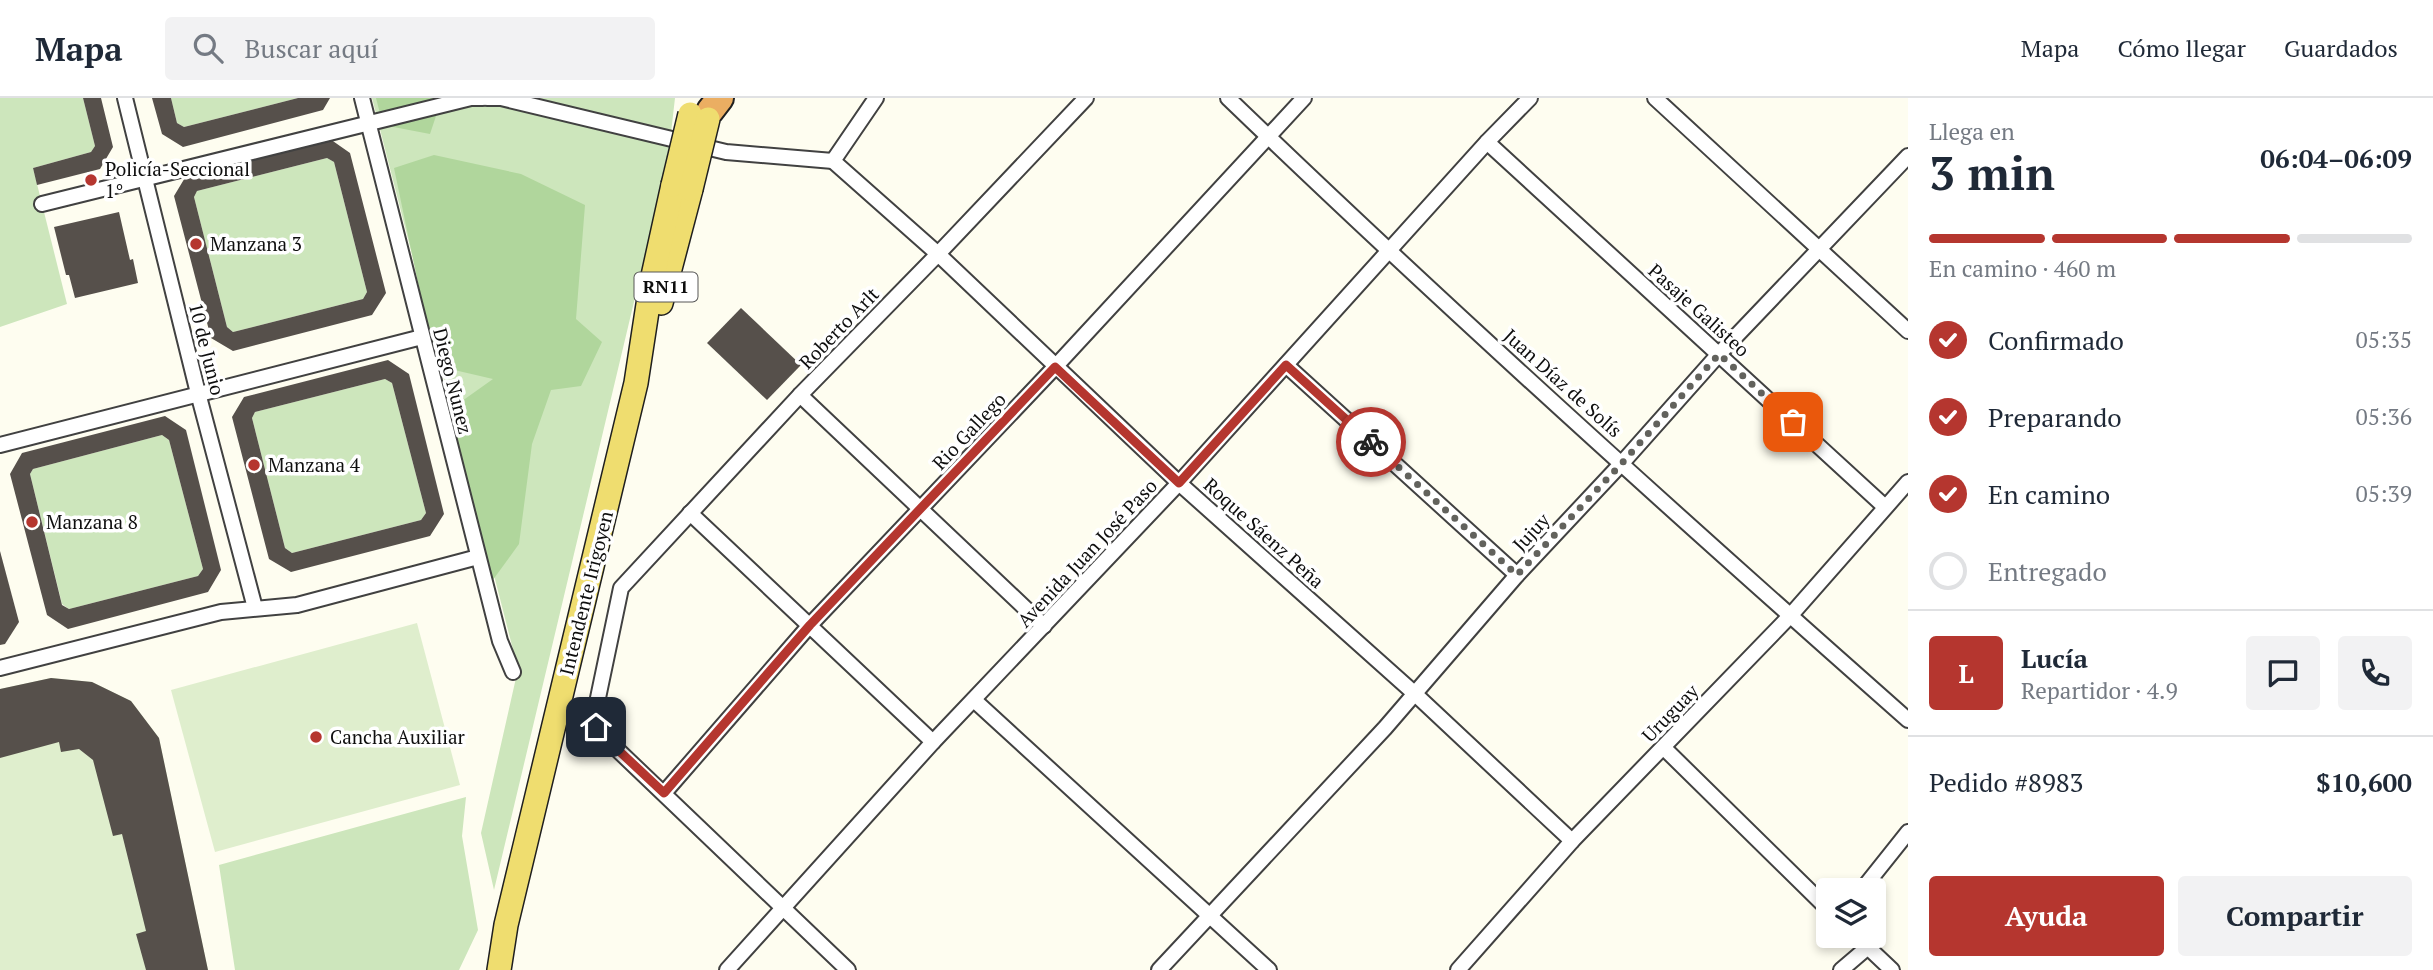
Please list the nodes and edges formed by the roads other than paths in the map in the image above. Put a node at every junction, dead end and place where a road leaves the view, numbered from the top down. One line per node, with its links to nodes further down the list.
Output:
1 (125, 98): 16 (street, 10 de Junio)
2 (362, 98): 11 (street, Diego Nunez)
3 (485, 98): 11 (street); 15 (street)
4 (876, 98): 15 (street)
5 (1087, 98): 20 (street, Roberto Arlt)
6 (1228, 98): 12 (street, Juan Díaz de Solís)
7 (1304, 98): 12 (street, Rio Gallego)
8 (1530, 98): 13 (street, Avenida Juan José Paso)
9 (1655, 98): 18 (street)
10 (706, 106): 55 (main road, Intendente Irigoyen / RN11, bridge)
11 (368, 123): 16 (street); 22 (street, Diego Nunez)
12 (1269, 137): 19 (street, Juan Díaz de Solís); 25 (street, Rio Gallego)
13 (1487, 142): 19 (street, Avenida Juan José Paso); 23 (street, Pasaje Galisteo)
14 (1908, 156): 18 (street, Jujuy)
15 (833, 162): 20 (street, Roque Sáenz Peña)
16 (146, 179): 17 (street); 26 (street, 10 de Junio)
17 (42, 204)
18 (1819, 249): 21 (street); 23 (street, Jujuy)
19 (1389, 250): 24 (street, Avenida Juan José Paso); 29 (street, Juan Díaz de Solís)
20 (938, 254): 25 (street, Roque Sáenz Peña); 27 (street, Roberto Arlt)
21 (1908, 331)
22 (422, 337): 26 (street); 35 (street, Diego Nunez)
23 (1719, 354): 29 (street, Jujuy); 32 (street, Pasaje Galisteo)
24 (1286, 365): 31 (street, Avenida Juan José Paso); 36 (street)
25 (1055, 367): 31 (street, Roque Sáenz Peña); 33 (street, Rio Gallego)
26 (198, 393): 28 (street); 37 (street, 10 de Junio)
27 (800, 395): 33 (street); 34 (street, Roberto Arlt)
28 (0, 445)
29 (1622, 463): 36 (street, Jujuy); 38 (street, Juan Díaz de Solís)
30 (1908, 482): 32 (street, Uruguay)
31 (1179, 483): 40 (street, Avenida Juan José Paso); 43 (street, Roque Sáenz Peña)
32 (1885, 507): 38 (street, Uruguay)
33 (921, 509): 39 (street, Rio Gallego); 40 (street)
34 (690, 513): 39 (street); 48 (street, Roberto Arlt)
35 (478, 557): 37 (street); 42 (street, Diego Nunez)
36 (1517, 575): 43 (street, Jujuy)
37 (255, 608): 41 (street)
38 (1790, 616): 45 (street, Juan Díaz de Solís); 47 (street, Uruguay)
39 (810, 625): 46 (street); 48 (street, Rio Gallego)
40 (1044, 626): 44 (street, Avenida Juan José Paso)
41 (0, 668)
42 (513, 672)
43 (1414, 692): 50 (street, Roque Sáenz Peña); 54 (street, Jujuy)
44 (974, 700): 46 (street, Avenida Juan José Paso); 54 (street)
45 (1908, 720)
46 (933, 743): 53 (street, Avenida Juan José Paso)
47 (1664, 748): 50 (street, Uruguay); 52 (street)
48 (664, 793): 53 (street)
49 (1908, 832): 51 (street)
50 (1572, 841): 64 (street, Uruguay)
51 (1871, 878)
52 (1816, 897)
53 (784, 908): 60 (street, Avenida Juan José Paso); 61 (street)
54 (1208, 916): 62 (street, Jujuy); 63 (street)
55 (506, 925): 58 (main road, Intendente Irigoyen); 59 (main road, Intendente Irigoyen)
56 (1867, 948): 65 (street)
57 (1869, 948): 66 (street)
58 (490, 970)
59 (499, 970)
60 (727, 970)
61 (848, 970)
62 (1159, 970)
63 (1269, 970)
64 (1458, 970)
65 (1841, 970)
66 (1892, 970)

